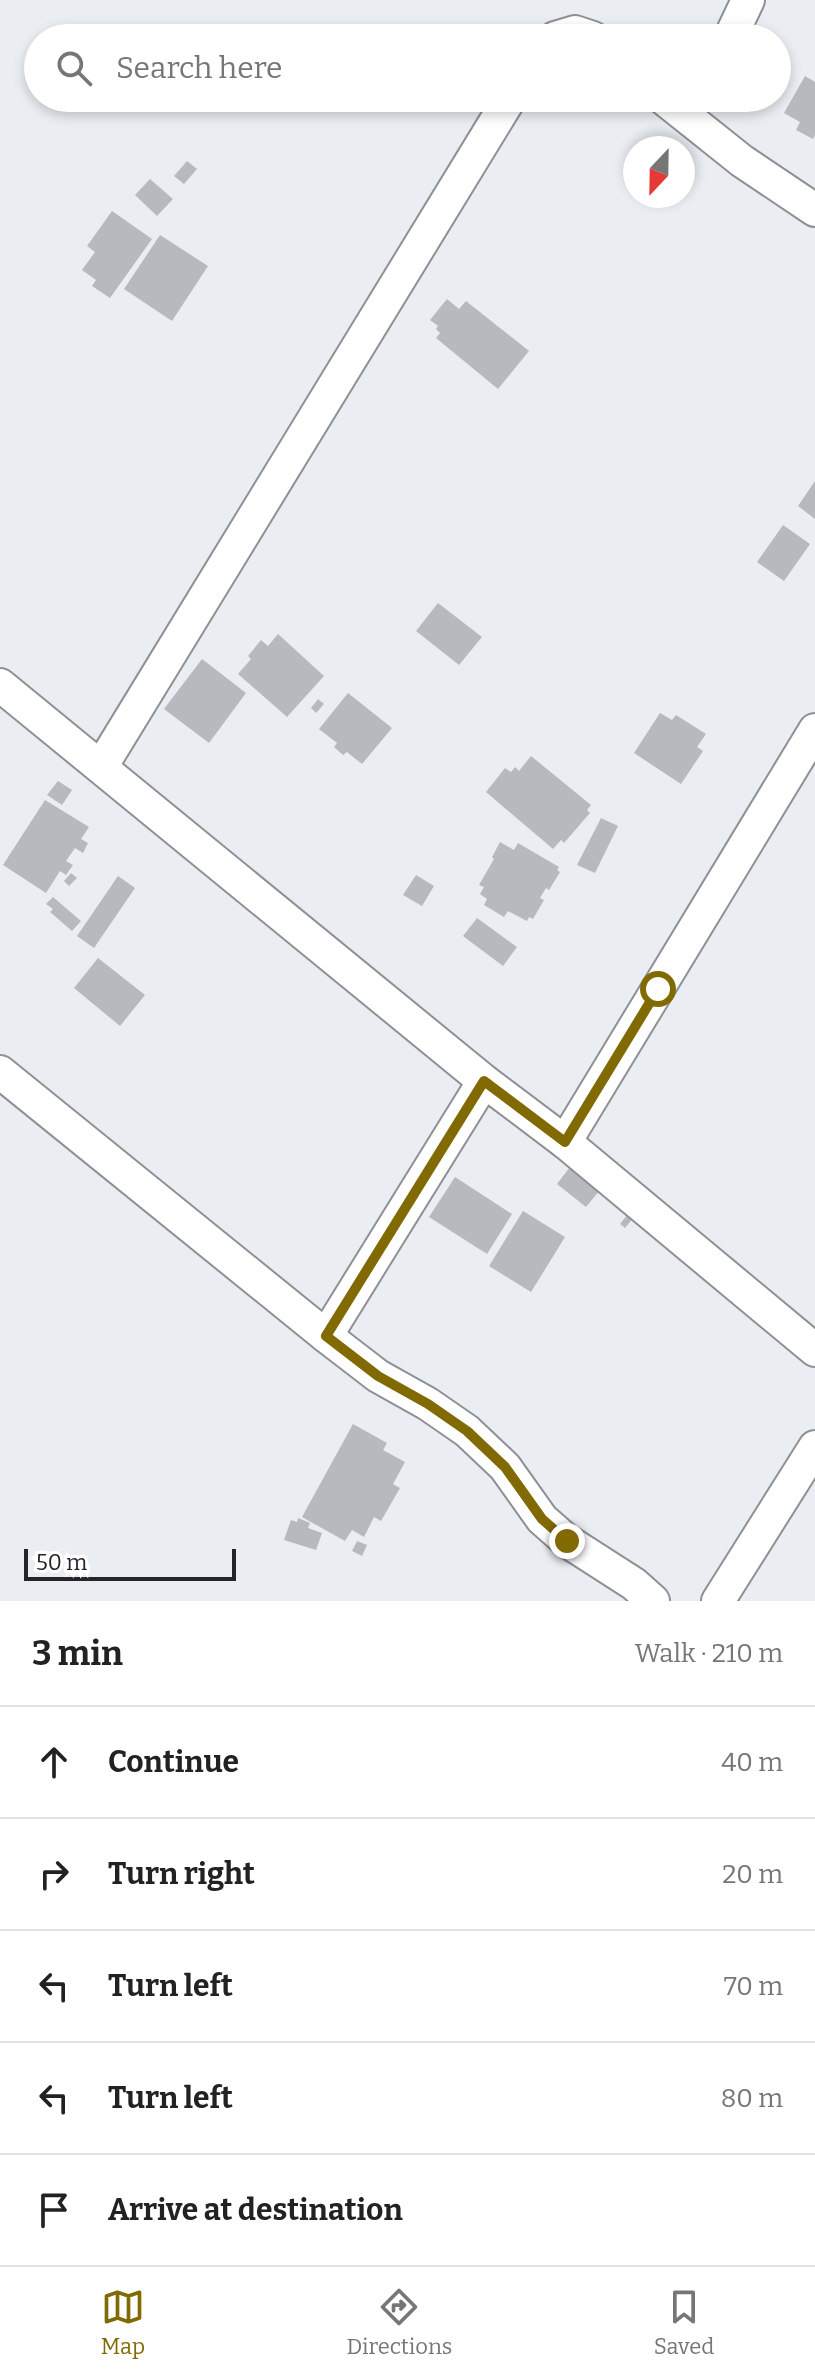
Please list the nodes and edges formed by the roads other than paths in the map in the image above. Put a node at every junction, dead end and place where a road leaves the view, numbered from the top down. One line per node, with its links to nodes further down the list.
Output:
1 (748, 0): 2 (street)
2 (737, 24)
3 (501, 112): 8 (street)
4 (699, 112): 5 (street)
5 (815, 210)
6 (0, 685): 8 (street)
7 (815, 730): 11 (street)
8 (101, 767): 10 (street)
9 (0, 1072): 12 (street)
10 (484, 1081): 11 (street); 12 (street)
11 (565, 1142): 13 (street)
12 (326, 1336): 15 (street)
13 (815, 1350)
14 (815, 1447): 16 (street)
15 (653, 1601)
16 (718, 1601)

